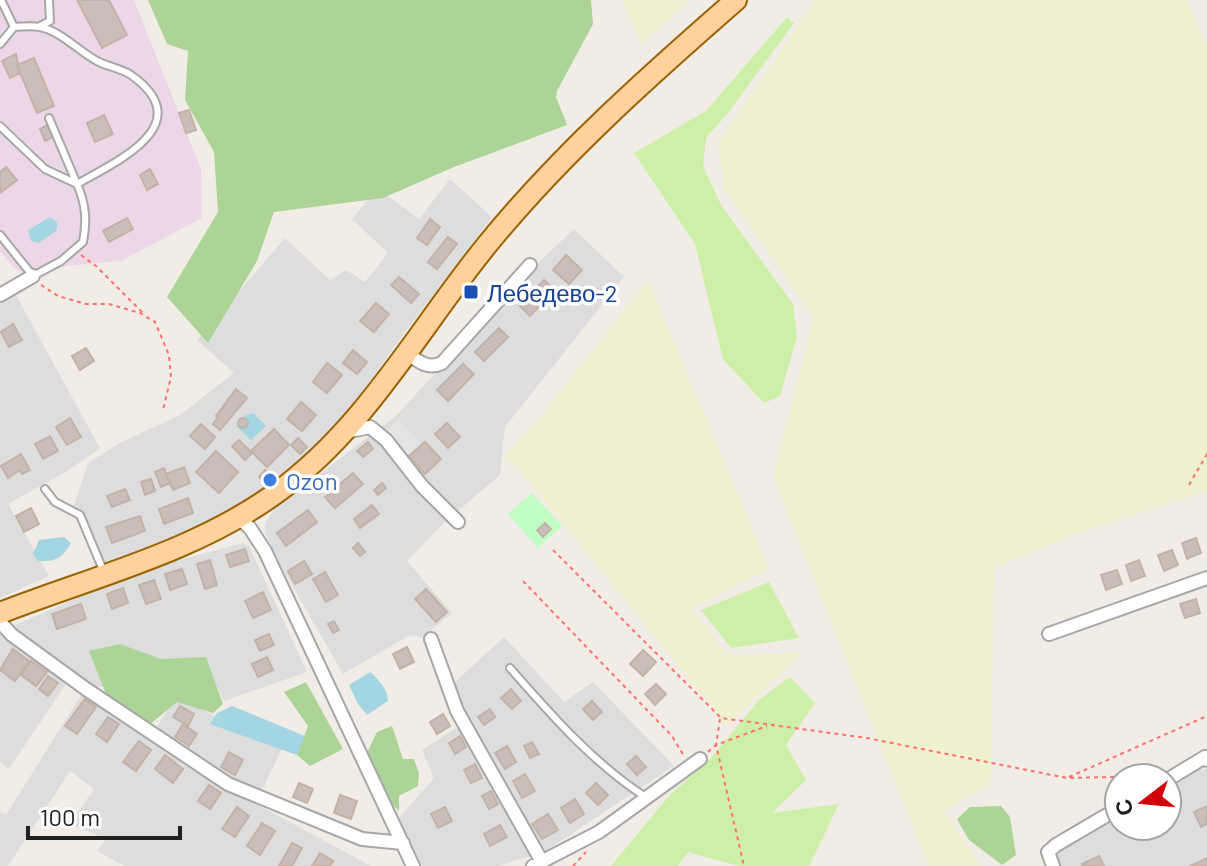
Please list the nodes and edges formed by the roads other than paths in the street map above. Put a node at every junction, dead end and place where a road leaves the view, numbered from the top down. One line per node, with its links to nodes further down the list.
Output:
1 (1, 0): 5 (lane)
2 (49, 0): 4 (lane)
3 (736, 0): 14 (main road)
4 (40, 26): 5 (lane); 9 (lane)
5 (14, 27): 6 (lane)
6 (0, 44)
7 (49, 118): 9 (lane)
8 (0, 126): 9 (lane)
9 (77, 184): 12 (lane)
10 (0, 235): 12 (lane)
11 (530, 265): 14 (street)
12 (28, 279): 13 (street)
13 (0, 295)
14 (406, 352): 15 (main road)
15 (345, 432): 19 (main road); 20 (street)
16 (45, 489): 17 (lane)
17 (55, 502): 18 (lane); 21 (lane)
18 (47, 508)
19 (239, 518): 21 (main road); 33 (street)
20 (458, 522)
21 (104, 574): 23 (main road)
22 (1207, 578): 25 (street)
23 (0, 613)
24 (0, 622): 33 (street)
25 (1049, 634)
26 (431, 639): 34 (street)
27 (510, 668): 31 (lane)
28 (1206, 758): 30 (street)
29 (700, 759): 31 (street)
30 (1183, 771)
31 (647, 798): 34 (street)
32 (1103, 817): 36 (street)
33 (403, 843): 35 (street)
34 (537, 863)
35 (413, 866)
36 (1053, 866)

